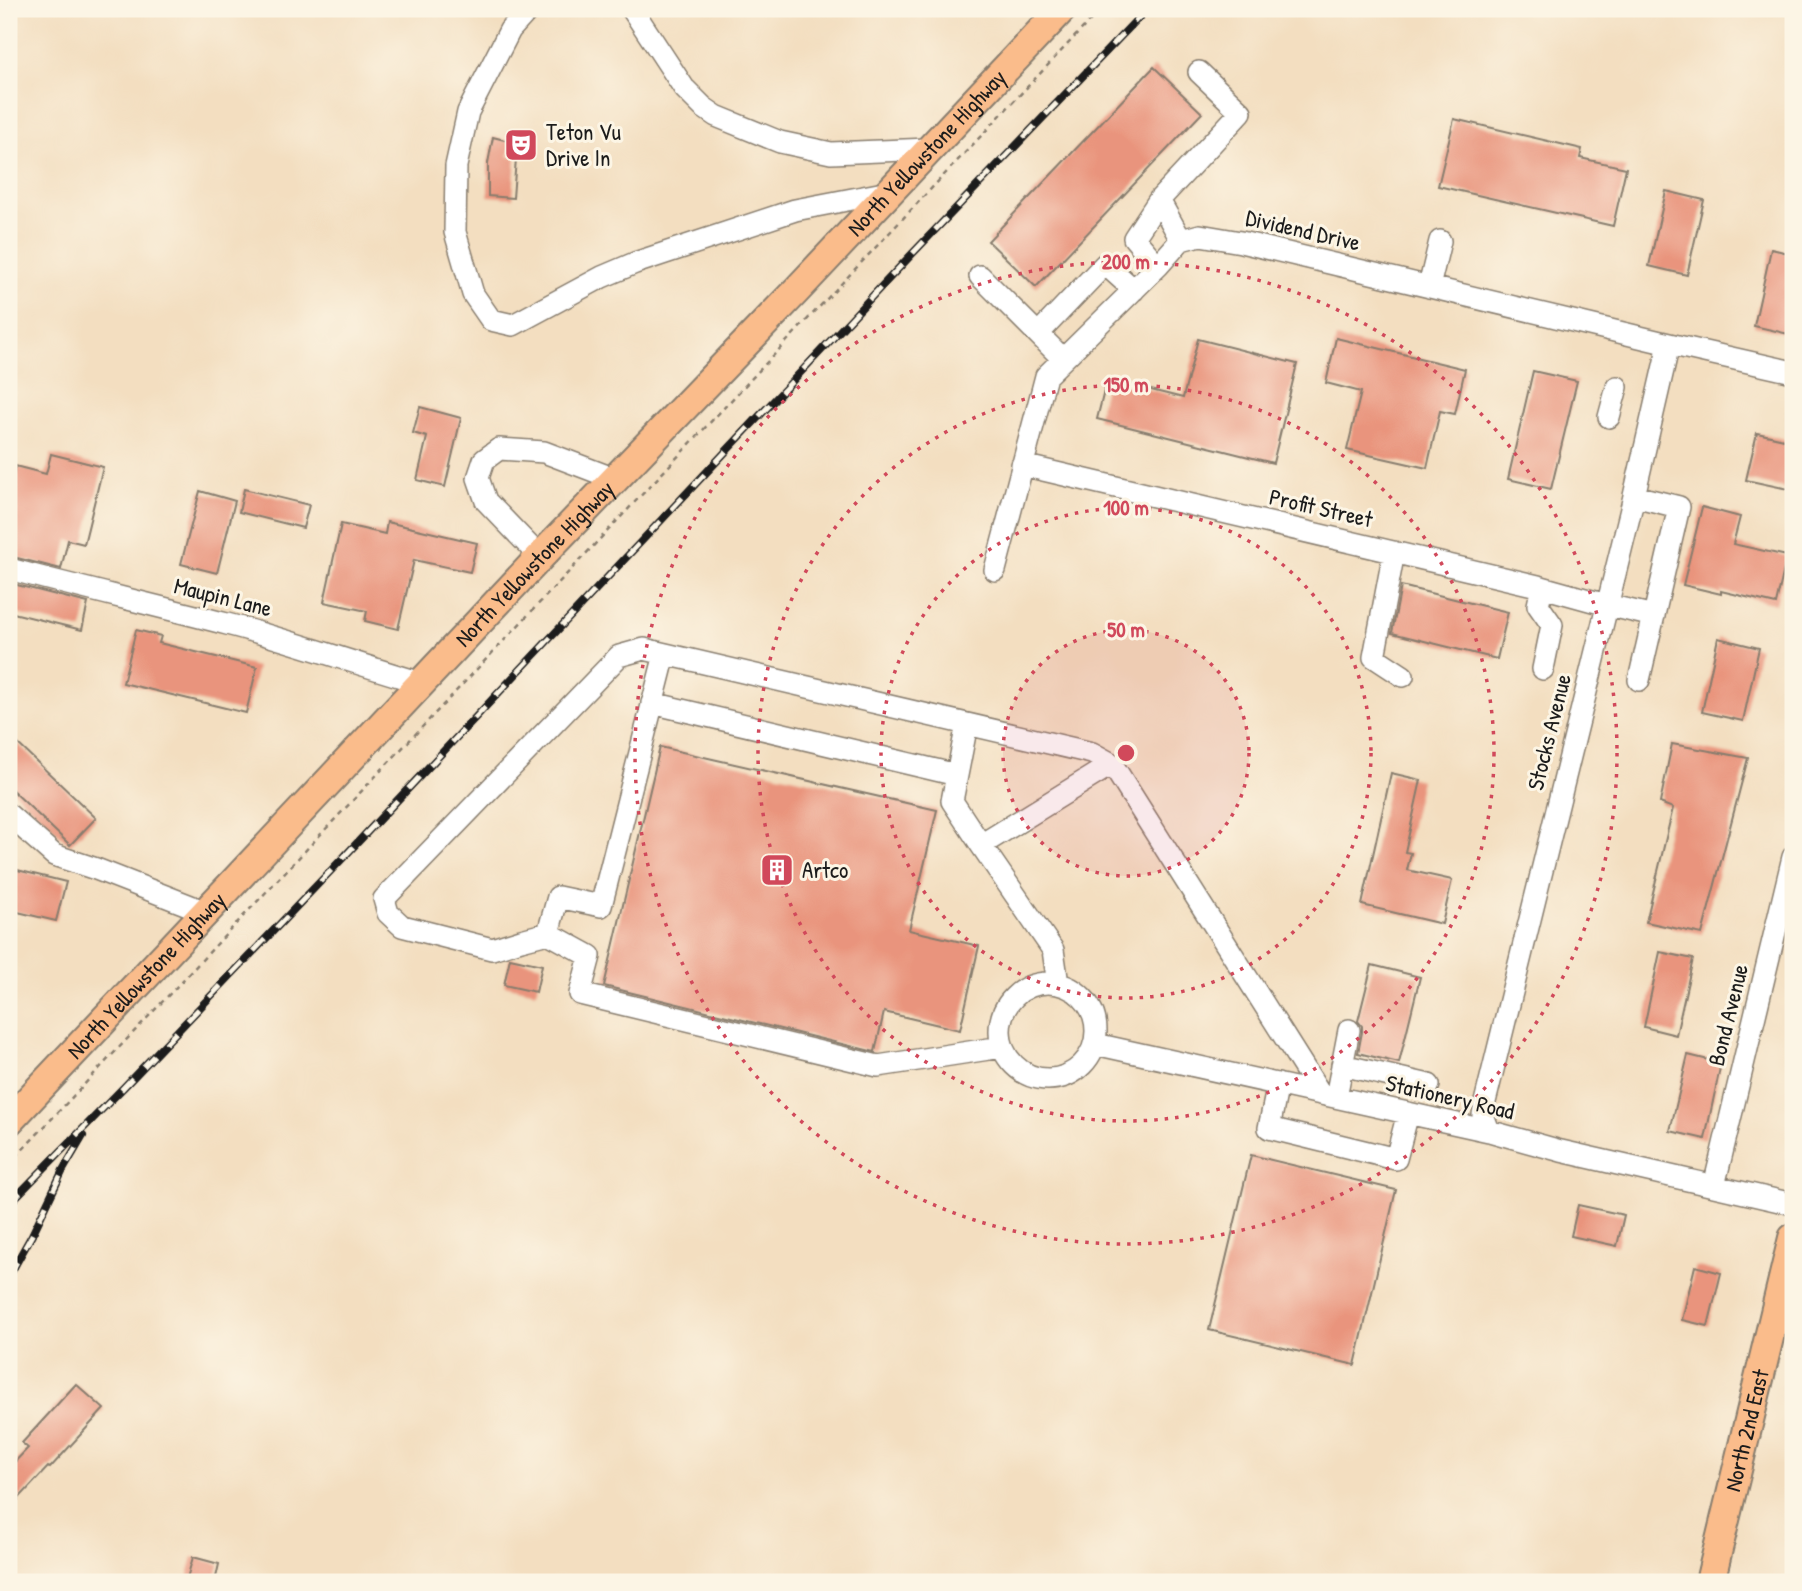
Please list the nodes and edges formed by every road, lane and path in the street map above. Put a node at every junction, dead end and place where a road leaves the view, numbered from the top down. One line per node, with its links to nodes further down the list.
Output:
1 (529, 9): 7 (street)
2 (632, 9): 6 (street)
3 (1062, 9): 6 (main road, North Yellowstone Highway)
4 (1101, 9): 56 (path)
5 (1199, 72): 8 (street)
6 (929, 149): 7 (main road, North Yellowstone Highway)
7 (889, 192): 22 (main road, North Yellowstone Highway)
8 (1159, 201): 9 (street); 11 (street)
9 (1181, 240): 11 (street); 13 (street, Dividend Drive)
10 (1440, 241): 13 (street)
11 (1158, 265): 14 (street)
12 (980, 276): 15 (street)
13 (1429, 287): 16 (street, Dividend Drive)
14 (1134, 289): 15 (street); 17 (street)
15 (1038, 334): 17 (street)
16 (1669, 344): 18 (street, Dividend Drive); 23 (street, Stocks Avenue)
17 (1063, 359): 21 (street)
18 (1793, 372)
19 (1617, 387): 20 (street)
20 (1609, 417)
21 (1022, 465): 24 (street, Profit Street); 27 (street)
22 (615, 479): 25 (main road, North Yellowstone Highway); 25 (street)
23 (1634, 496): 29 (street, Stocks Avenue); 30 (street)
24 (1394, 552): 28 (street, Profit Street); 33 (street)
25 (540, 557): 35 (main road, North Yellowstone Highway)
26 (9, 569): 35 (street, Maupin Lane)
27 (995, 570)
28 (1542, 587): 29 (street, Profit Street); 32 (street)
29 (1607, 605): 30 (street, Profit Street); 55 (street, Stocks Avenue)
30 (1654, 616): 34 (street)
31 (665, 654): 36 (street); 37 (street); 44 (street)
32 (1543, 669)
33 (1403, 676)
34 (1639, 680)
35 (422, 682): 43 (main road, North Yellowstone Highway)
36 (652, 703): 39 (street); 44 (street)
37 (967, 724): 38 (street); 39 (street)
38 (1112, 764): 41 (street); 52 (street)
39 (957, 775): 41 (street)
40 (9, 815): 43 (street)
41 (981, 845): 45 (street)
42 (1793, 857): 57 (street, Bond Avenue)
43 (206, 912): 54 (main road, North Yellowstone Highway)
44 (548, 933): 48 (street)
45 (1058, 984): 47 (street); 48 (street)
46 (1349, 1030): 49 (street)
47 (1095, 1044): 48 (street); 50 (street, Stationery Road)
48 (1002, 1046)
49 (1342, 1065): 51 (street); 52 (street)
50 (1278, 1084): 52 (street, Stationery Road); 53 (street)
51 (1429, 1085)
52 (1328, 1095): 53 (street, Stationery Road)
53 (1408, 1113): 55 (street, Stationery Road)
54 (9, 1121)
55 (1489, 1131): 57 (street, Stationery Road)
56 (9, 1164)
57 (1714, 1186): 58 (street, Stationery Road)
58 (1793, 1204)
59 (1793, 1238): 60 (main road, North 2nd East)
60 (1710, 1582)

